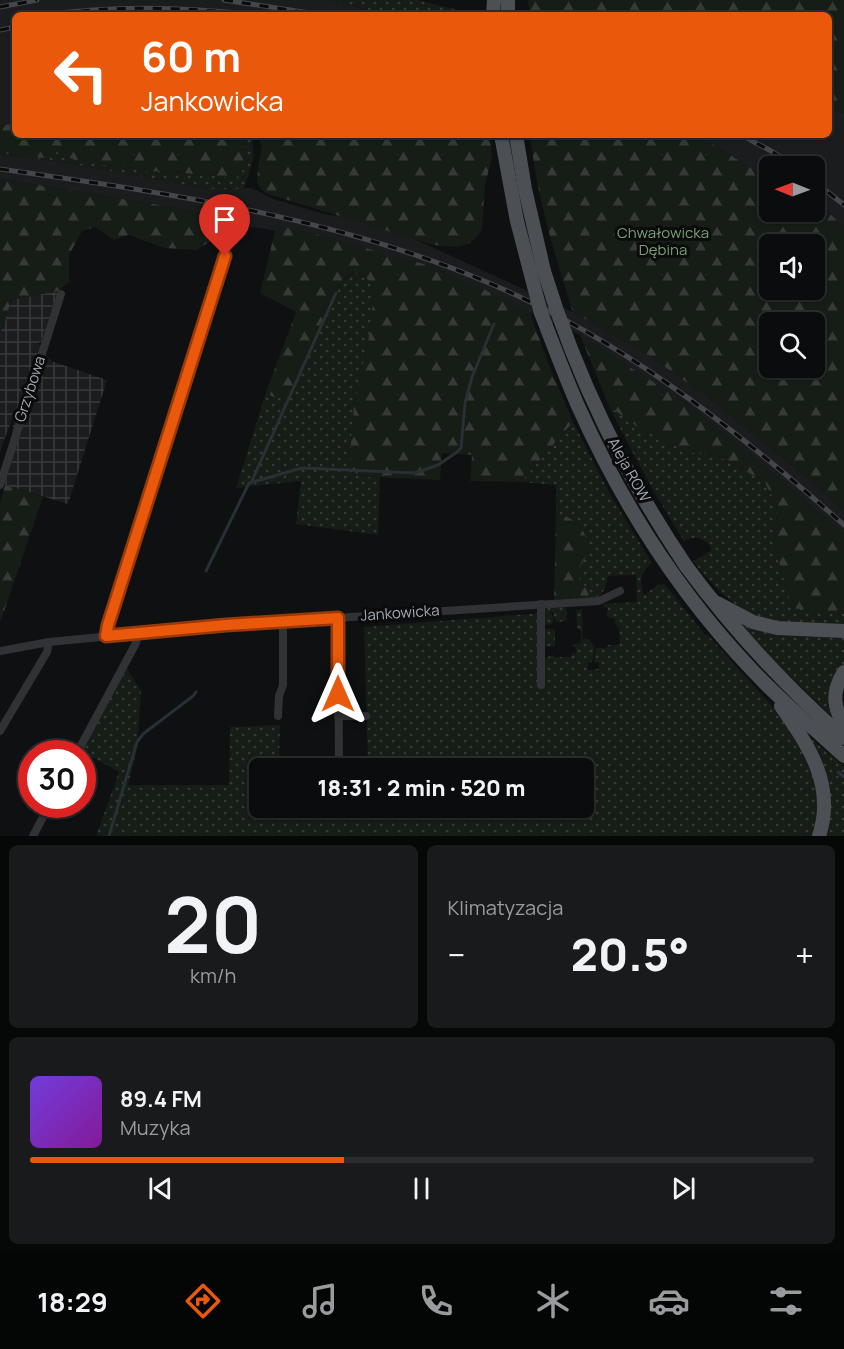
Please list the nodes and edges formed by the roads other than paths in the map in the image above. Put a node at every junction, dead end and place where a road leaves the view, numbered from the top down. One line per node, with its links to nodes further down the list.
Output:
1 (501, 138): 18 (main road, Aleja ROW, bridge)
2 (516, 138): 7 (main road, Aleja ROW, bridge)
3 (225, 256): 13 (street)
4 (61, 294): 5 (street, Grzybowa)
5 (0, 485)
6 (620, 591): 8 (street, Jankowicka)
7 (711, 601): 11 (main road); 24 (main road, Aleja ROW)
8 (541, 604): 9 (street, Jankowicka); 17 (street)
9 (338, 618): 10 (street, Jankowicka); 20 (street)
10 (283, 621): 12 (street, Jankowicka); 19 (street)
11 (844, 631)
12 (138, 633): 13 (street, Jankowicka); 25 (street)
13 (106, 636): 14 (street, Jankowicka)
14 (49, 642): 15 (street, Jankowicka); 23 (street)
15 (0, 651)
16 (844, 672): 22 (main road)
17 (541, 685)
18 (767, 686): 26 (main road, Aleja ROW); 30 (main road)
19 (278, 716)
20 (338, 716): 21 (street); 27 (street)
21 (366, 716)
22 (844, 729)
23 (0, 731)
24 (844, 738)
25 (84, 740)
26 (844, 756)
27 (339, 758)
28 (43, 818): 29 (street)
29 (33, 836)
30 (819, 836)

